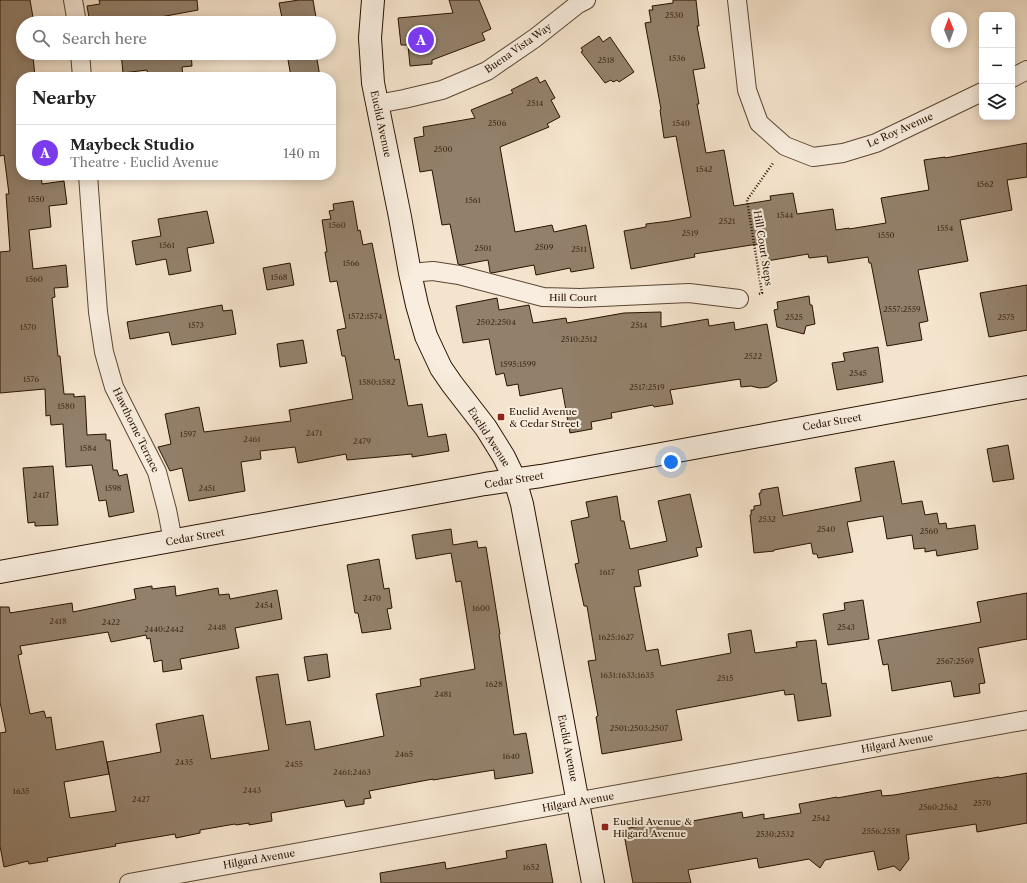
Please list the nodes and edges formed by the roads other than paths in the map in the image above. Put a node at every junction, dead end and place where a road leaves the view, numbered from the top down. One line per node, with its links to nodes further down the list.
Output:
1 (73, 0): 5 (street)
2 (373, 0): 11 (street, Euclid Avenue)
3 (586, 0): 11 (street, Buena Vista Way)
4 (737, 0): 10 (street, Le Roy Avenue)
5 (76, 16)
6 (81, 60): 8 (street)
7 (1027, 70): 9 (street)
8 (82, 72)
9 (1015, 76)
10 (979, 93)
11 (377, 104): 13 (street, Euclid Avenue)
12 (88, 180): 17 (street, Hawthorne Terrace)
13 (410, 273): 14 (street, Hill Court); 16 (street, Euclid Avenue)
14 (739, 300)
15 (1027, 387): 16 (street, Cedar Street)
16 (516, 480): 17 (street, Cedar Street); 20 (street, Euclid Avenue)
17 (173, 541): 18 (street, Cedar Street)
18 (0, 572)
19 (1027, 720): 20 (street, Hilgard Avenue)
20 (578, 802): 21 (street, Hilgard Avenue); 22 (street, Euclid Avenue)
21 (129, 883)
22 (593, 883)

